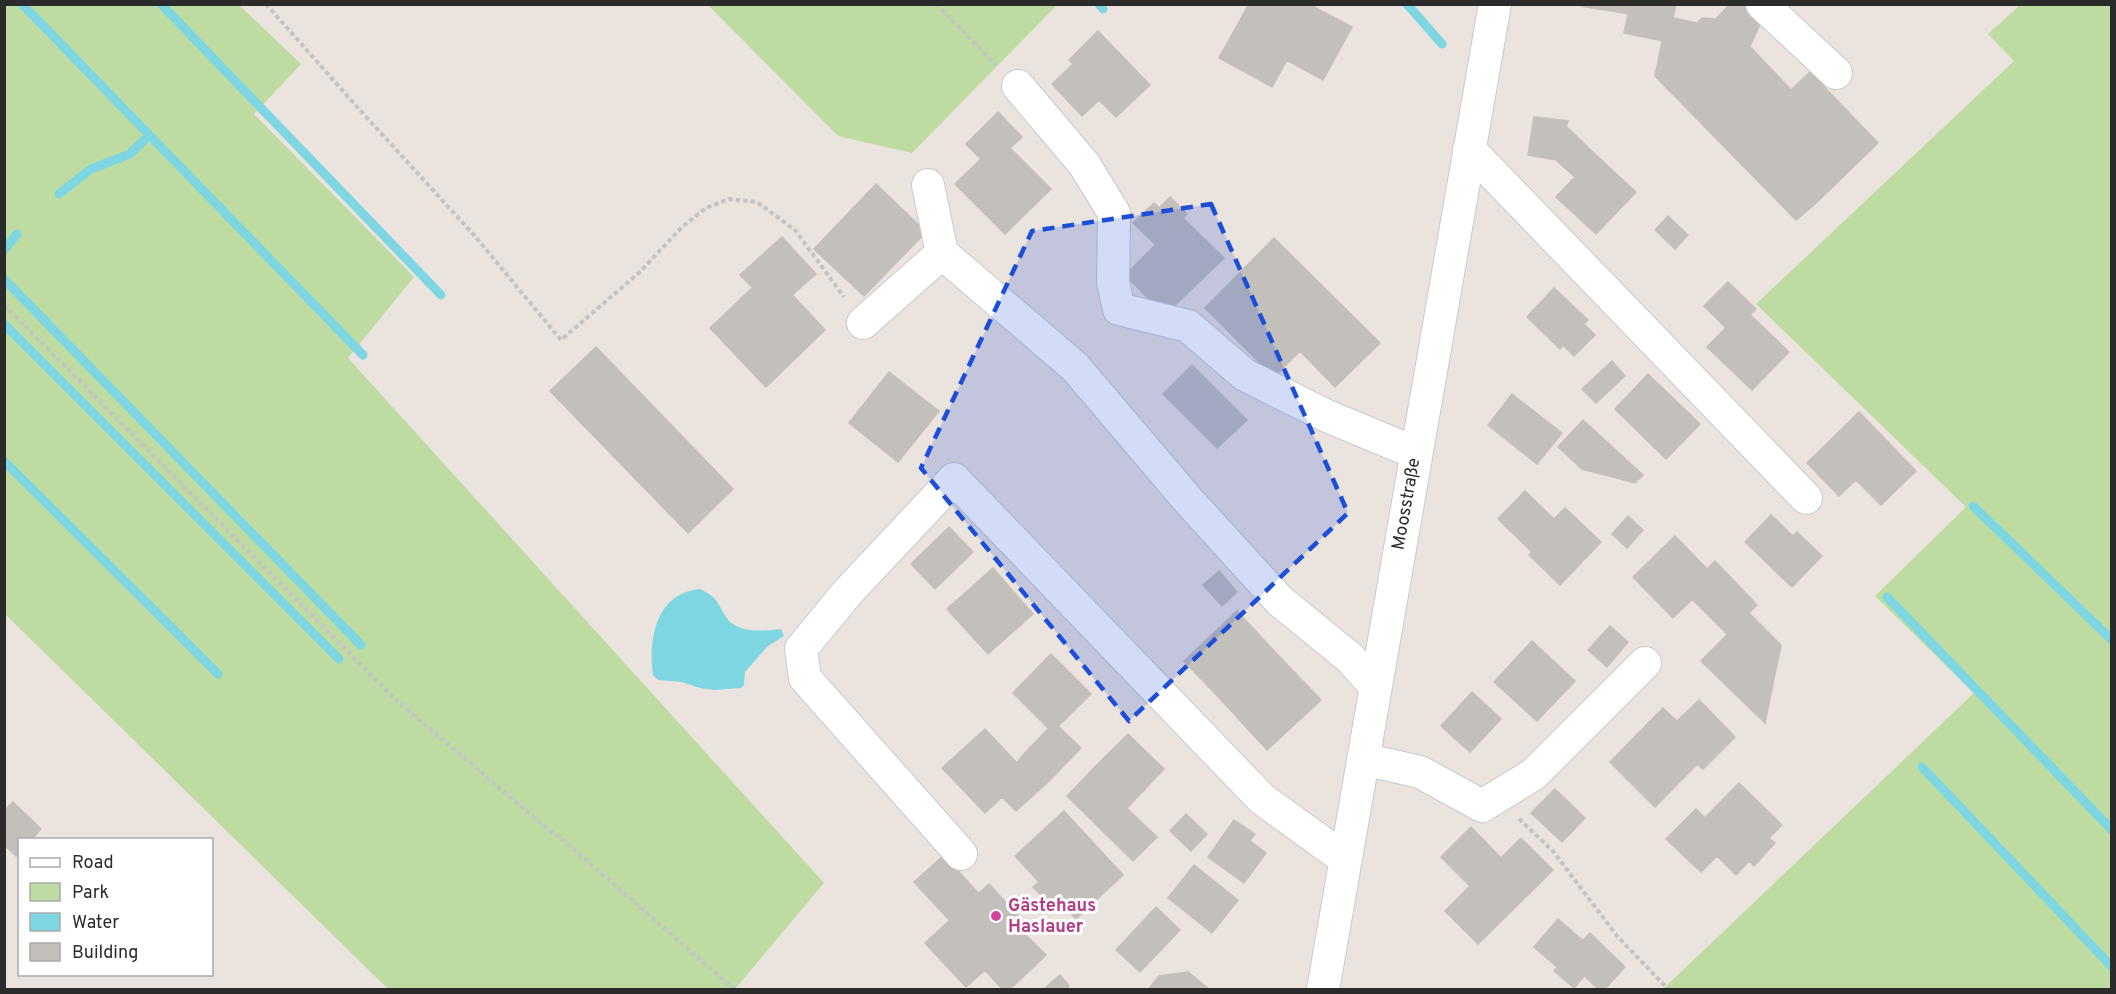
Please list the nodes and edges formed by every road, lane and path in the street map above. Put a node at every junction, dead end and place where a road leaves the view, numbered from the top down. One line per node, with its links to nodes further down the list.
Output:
1 (266, 4): 11 (path)
2 (936, 4): 6 (path)
3 (1495, 4): 7 (street, Moosstraße)
4 (1762, 4): 5 (street)
5 (1836, 73)
6 (1018, 86): 12 (street)
7 (1469, 149): 12 (street, Moosstraße); 13 (street)
8 (928, 185): 9 (street)
9 (942, 253): 11 (street); 15 (street)
10 (4, 305): 20 (path)
11 (863, 323)
12 (1416, 453): 15 (street, Moosstraße)
13 (1806, 498)
14 (1645, 663): 17 (street)
15 (1376, 686): 16 (street, Moosstraße)
16 (1363, 759): 17 (street); 19 (street, Moosstraße)
17 (1496, 798): 22 (path)
18 (961, 854): 19 (street)
19 (1345, 859): 21 (street, Moosstraße)
20 (735, 990)
21 (1323, 990)
22 (1669, 990)

